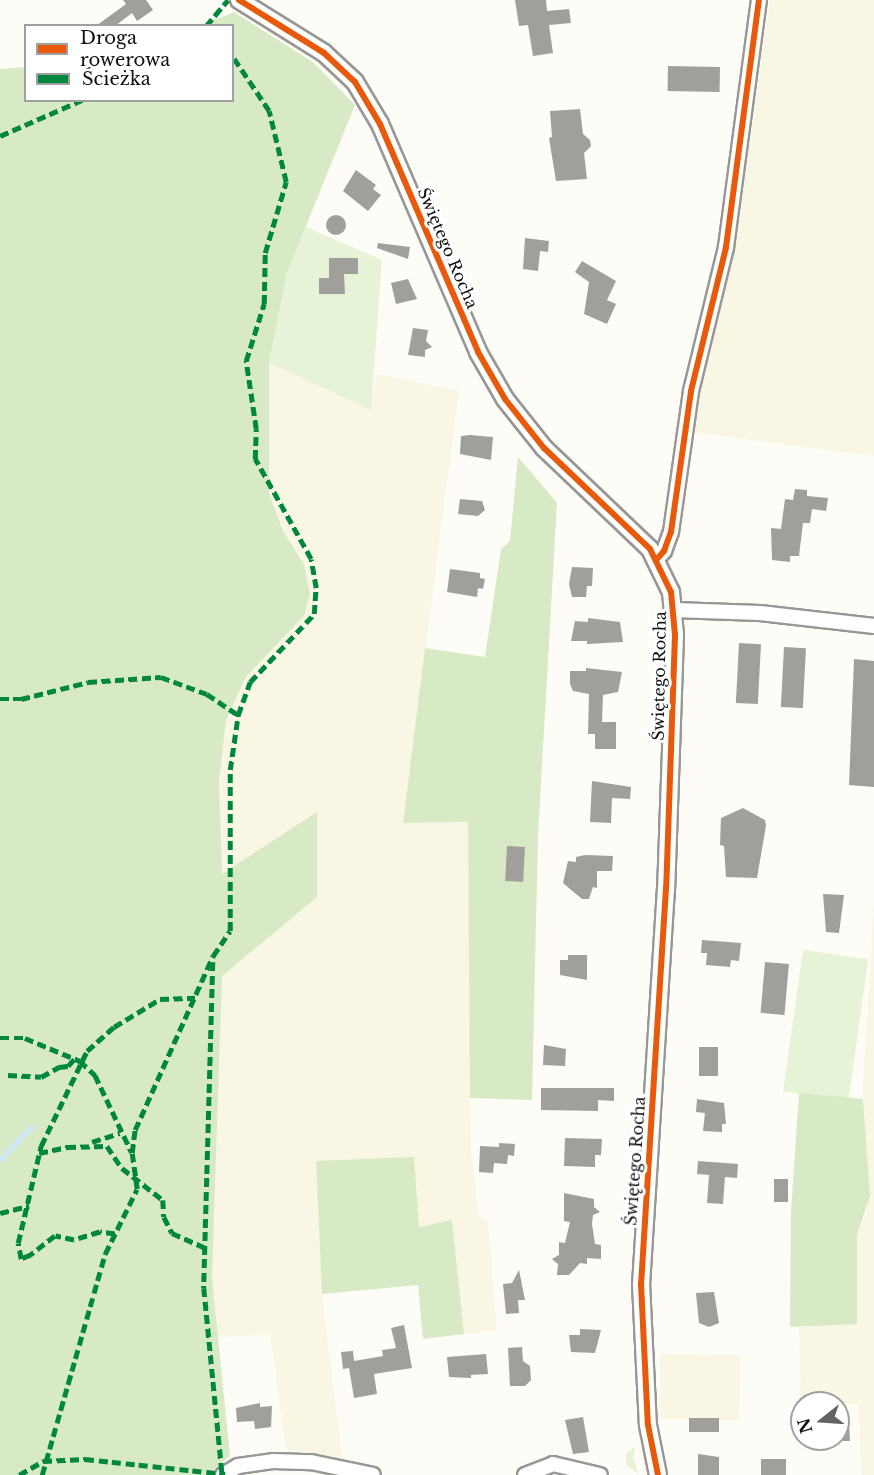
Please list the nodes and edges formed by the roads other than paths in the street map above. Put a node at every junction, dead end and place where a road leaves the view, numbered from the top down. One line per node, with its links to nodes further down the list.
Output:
1 (239, 0): 3 (street, Świętego Rocha)
2 (759, 0): 3 (street)
3 (657, 559): 4 (street, Świętego Rocha)
4 (674, 610): 5 (street); 10 (street, Świętego Rocha)
5 (874, 626)
6 (223, 1475): 7 (street)
7 (373, 1475)
8 (525, 1475): 9 (street)
9 (600, 1475)
10 (658, 1475)

